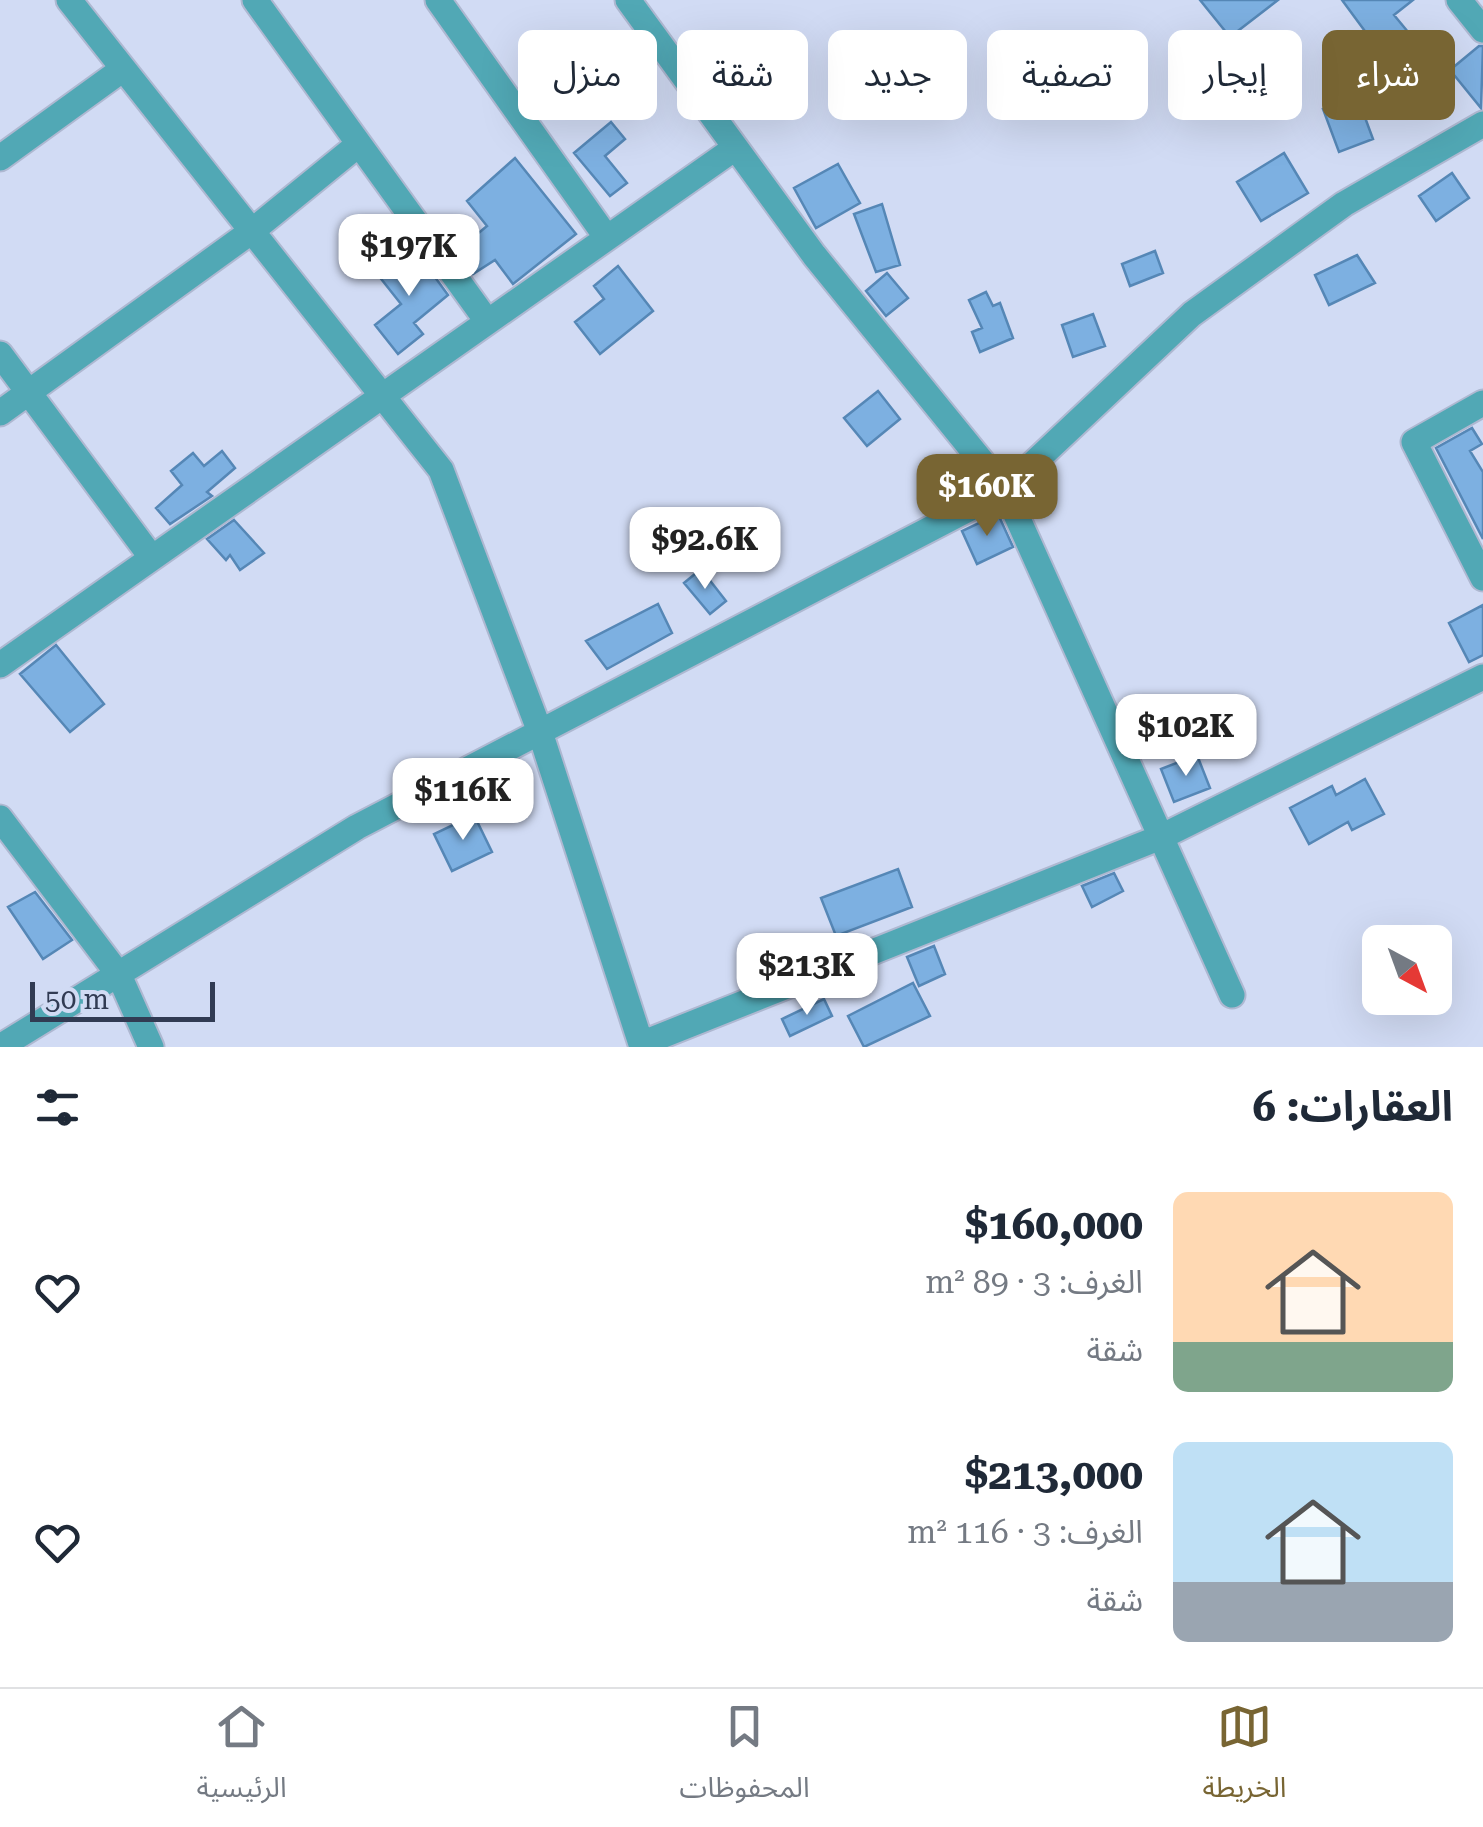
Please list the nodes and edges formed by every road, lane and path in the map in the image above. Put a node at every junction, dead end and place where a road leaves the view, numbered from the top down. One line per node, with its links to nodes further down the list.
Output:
1 (69, 0): 5 (street)
2 (255, 0): 7 (street)
3 (438, 0): 11 (street)
4 (636, 3): 8 (street)
5 (124, 69): 9 (street); 10 (street)
6 (1483, 124): 18 (street)
7 (359, 144): 10 (street); 12 (street)
8 (735, 148): 11 (street); 18 (street)
9 (0, 158)
10 (252, 231): 14 (street); 15 (street)
11 (606, 238): 12 (street)
12 (487, 321): 15 (street)
13 (0, 354): 14 (street)
14 (29, 393): 17 (street); 19 (street)
15 (382, 395): 19 (street); 23 (street)
16 (1481, 407): 20 (street)
17 (0, 413)
18 (1005, 490): 23 (street); 25 (street)
19 (152, 558): 21 (street)
20 (1483, 578)
21 (0, 664)
22 (1483, 676): 25 (street)
23 (540, 732): 26 (street); 28 (street)
24 (0, 818): 26 (street)
25 (1161, 837): 27 (street); 28 (street)
26 (119, 975): 29 (street); 30 (street)
27 (1232, 995)
28 (642, 1046)
29 (0, 1047)
30 (152, 1047)

